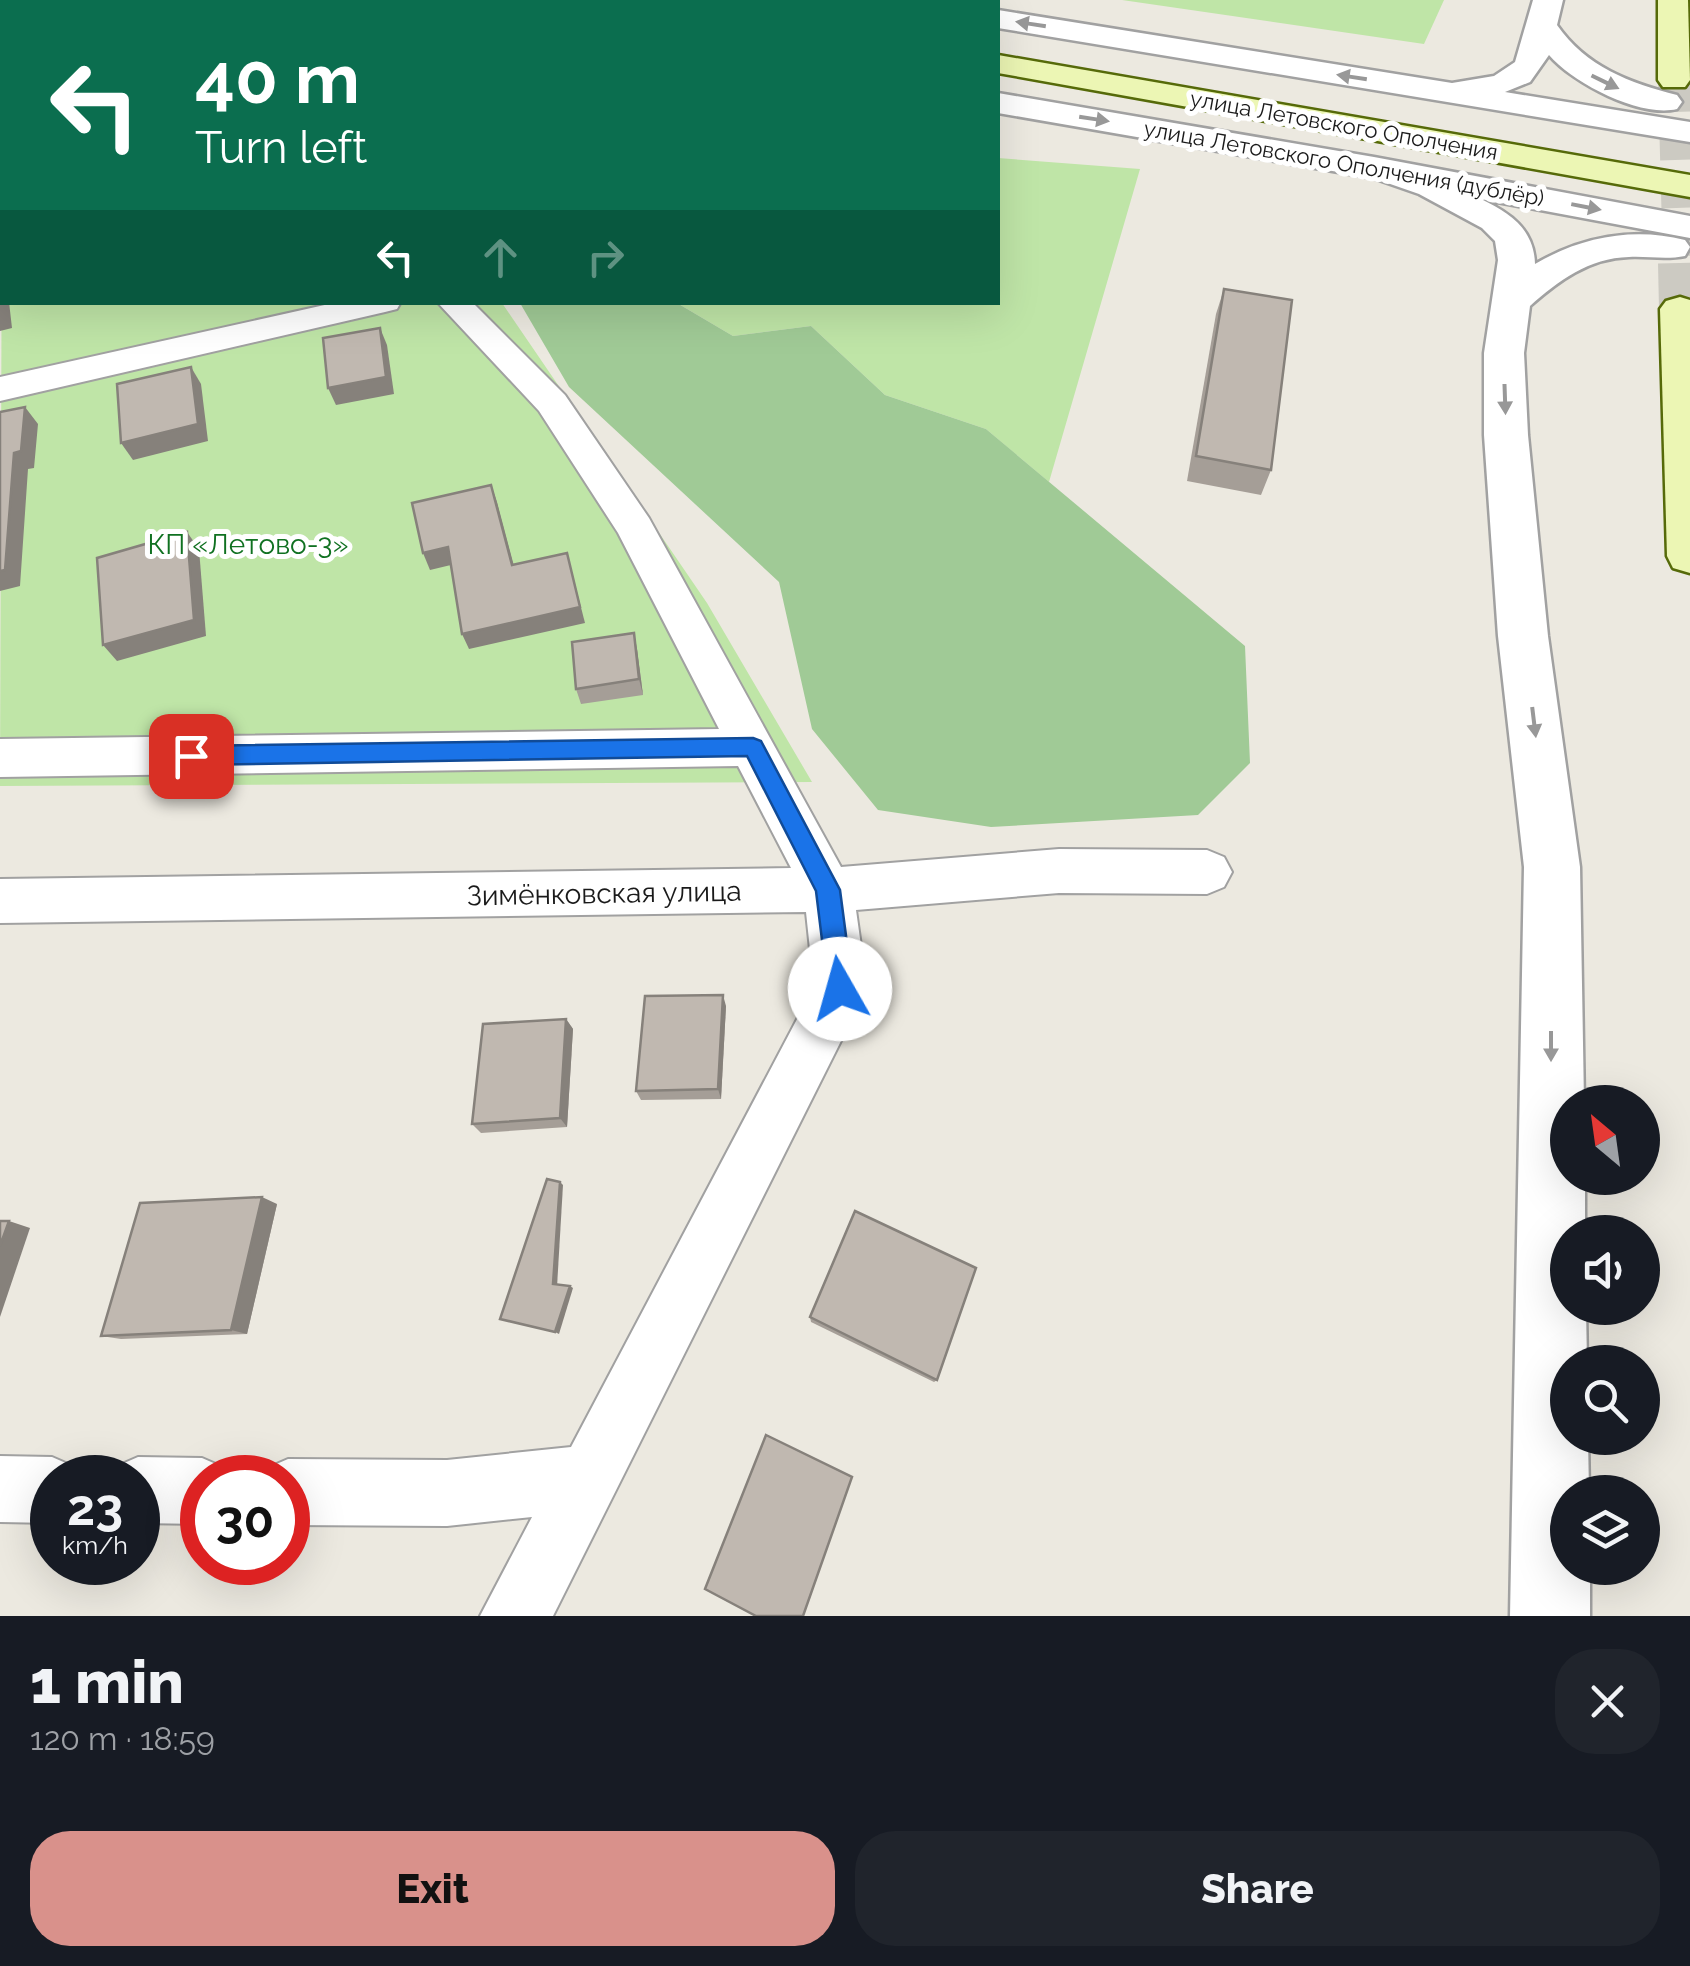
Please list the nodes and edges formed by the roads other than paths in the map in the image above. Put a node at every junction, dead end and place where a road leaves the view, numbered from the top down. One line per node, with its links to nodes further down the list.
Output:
1 (1673, 0): 7 (main road)
2 (1545, 12): 6 (street); 7 (street, one-way to 7)
3 (1000, 19): 6 (street, one-way to 3)
4 (1000, 50): 11 (main road, улица Летовского Ополчения)
5 (1000, 64): 12 (main road, улица Летовского Ополчения)
6 (1411, 86): 9 (street)
7 (1682, 93)
8 (1000, 104): 10 (street, улица Летовского Ополчения (дублёр), one-way to 10)
9 (1690, 132)
10 (1374, 167): 13 (street, улица Летовского Ополчения (дублёр), one-way to 13); 15 (street)
11 (1690, 168)
12 (1690, 186)
13 (1690, 227)
14 (1690, 250): 15 (street)
15 (1512, 302): 31 (street, one-way to 31)
16 (373, 305): 19 (street)
17 (456, 305): 21 (street)
18 (1680, 309): 20 (main road)
19 (0, 389)
20 (1690, 556)
21 (753, 747): 22 (street); 24 (street)
22 (0, 758)
23 (1207, 872): 24 (street, Зимёнковская улица)
24 (828, 890): 25 (street, Зимёнковская улица); 26 (street)
25 (0, 902)
26 (590, 1478): 29 (street); 30 (street)
27 (0, 1489): 28 (street)
28 (30, 1490)
29 (310, 1492)
30 (514, 1616)
31 (1550, 1616)

